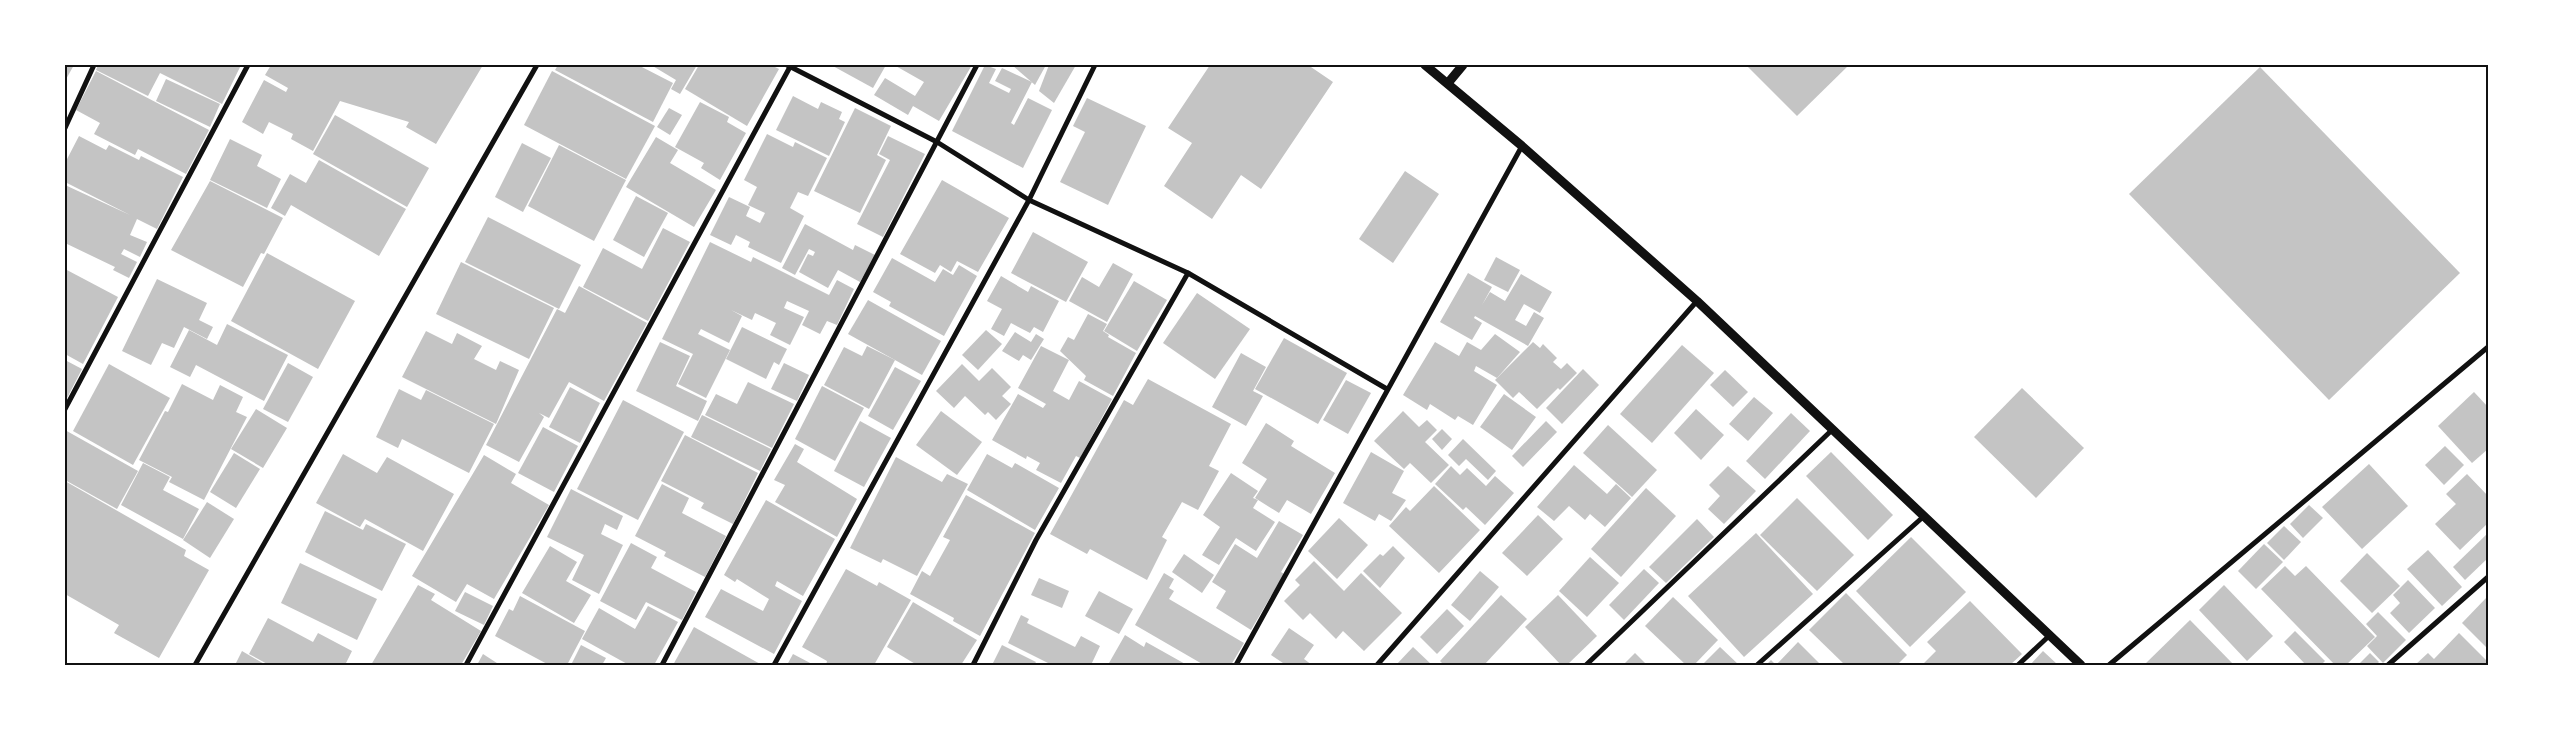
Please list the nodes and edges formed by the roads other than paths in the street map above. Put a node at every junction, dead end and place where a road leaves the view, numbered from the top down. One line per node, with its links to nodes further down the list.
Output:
1 (94, 65): 10 (street)
2 (248, 65): 18 (street)
3 (537, 65): 23 (street)
4 (977, 65): 11 (street)
5 (1095, 65): 13 (street)
6 (1425, 65): 9 (street)
7 (1463, 65): 9 (street)
8 (789, 66): 11 (street); 24 (street)
9 (1448, 83): 12 (street)
10 (65, 128)
11 (937, 142): 13 (street); 25 (street)
12 (1522, 146): 15 (street); 17 (street)
13 (1029, 200): 14 (street); 26 (street)
14 (1188, 273): 17 (street); 27 (street)
15 (1697, 301): 19 (street); 29 (street)
16 (2488, 346): 34 (street)
17 (1387, 390): 28 (street)
18 (65, 409)
19 (1833, 429): 20 (street); 30 (street)
20 (1923, 517): 22 (street); 31 (street)
21 (2488, 577): 35 (street)
22 (2050, 635): 32 (street); 33 (street)
23 (195, 665)
24 (466, 665)
25 (662, 665)
26 (774, 665)
27 (973, 665)
28 (1236, 665)
29 (1377, 665)
30 (1586, 665)
31 (1757, 665)
32 (2018, 665)
33 (2081, 665)
34 (2109, 665)
35 (2388, 665)

